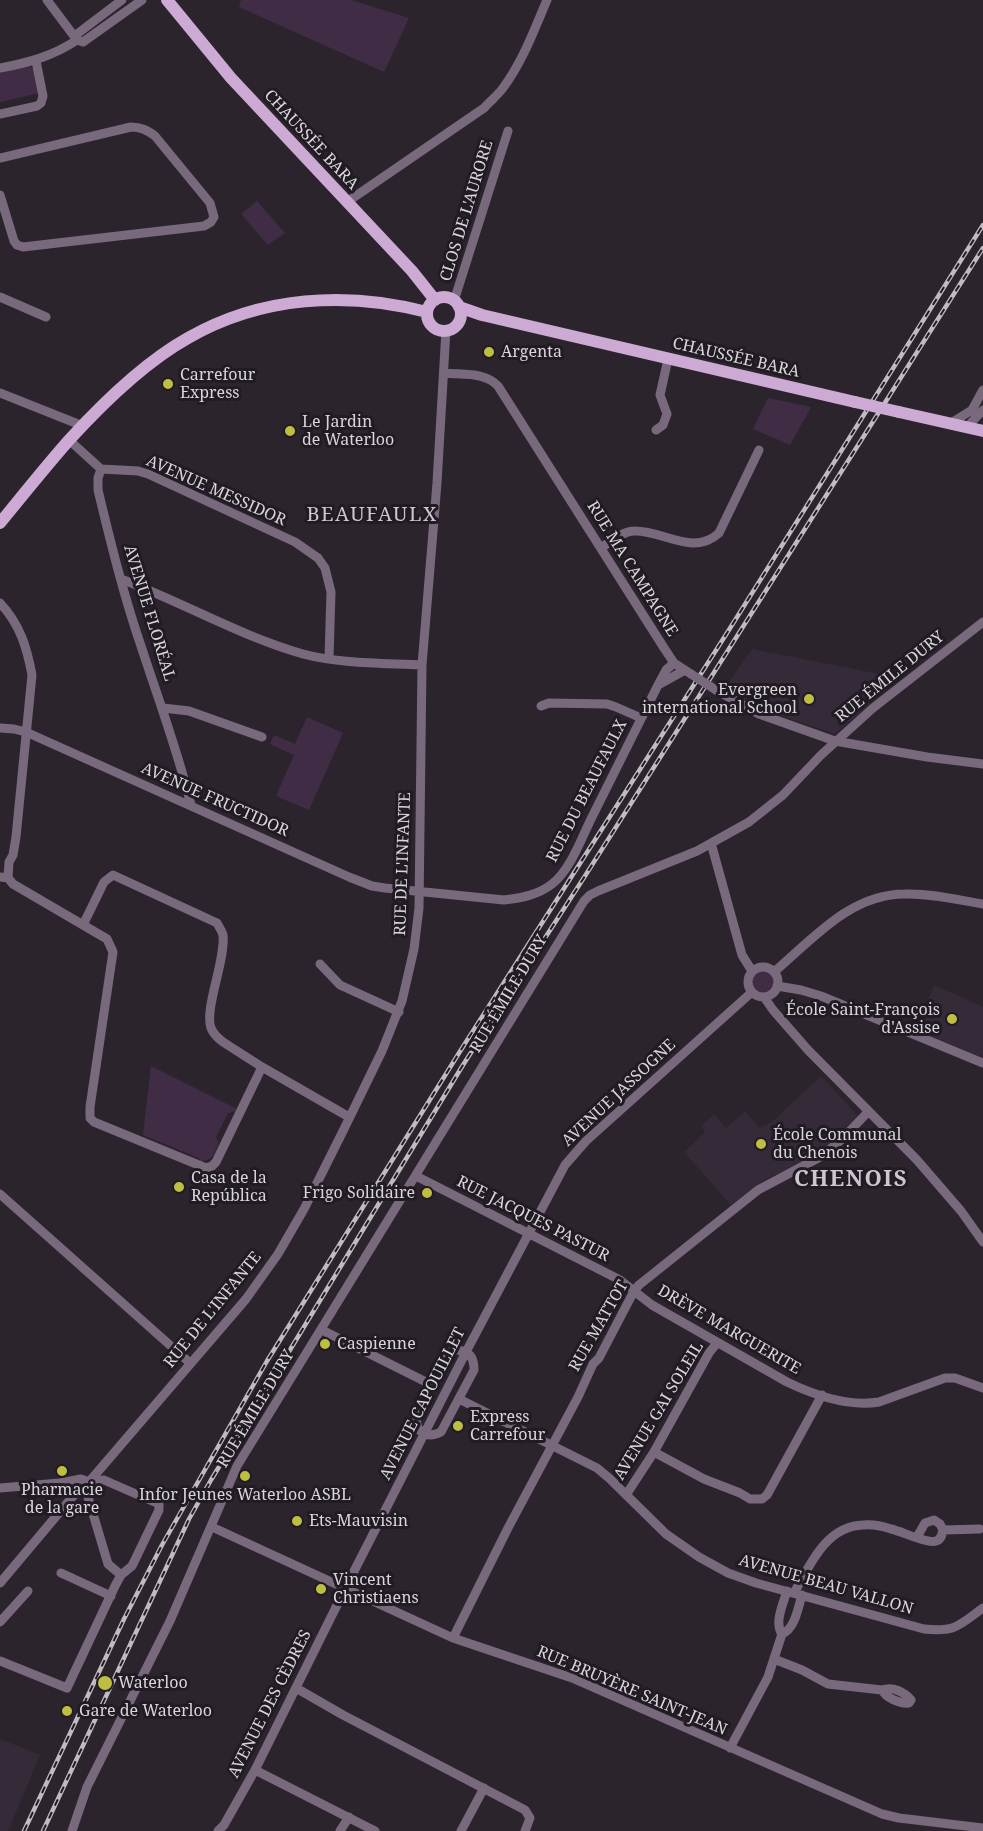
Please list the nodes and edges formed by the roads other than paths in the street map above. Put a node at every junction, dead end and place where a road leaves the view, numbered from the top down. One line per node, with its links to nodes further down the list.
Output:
1 (47, 0): 6 (street)
2 (122, 0): 6 (street)
3 (142, 0): 6 (street)
4 (167, 0): 13 (main road, CHAUSSÉE BARA)
5 (547, 0): 13 (street)
6 (77, 40): 7 (street)
7 (36, 61): 8 (street); 9 (street)
8 (0, 68)
9 (0, 114)
10 (508, 130): 16 (street, CLOS DE L'AURORE)
11 (0, 159): 12 (street)
12 (0, 195)
13 (347, 202): 15 (main road, CHAUSSÉE BARA)
14 (0, 297): 18 (street)
15 (435, 300): 16 (main road); 17 (main road)
16 (458, 309): 19 (main road); 20 (main road, CHAUSSÉE BARA)
17 (427, 312): 19 (main road); 26 (main road)
18 (46, 317)
19 (446, 330): 21 (street, RUE DE L'INFANTE)
20 (668, 359): 25 (main road, CHAUSSÉE BARA, bridge); 28 (street)
21 (445, 373): 34 (street, RUE MA CAMPAGNE); 40 (street, RUE DE L'INFANTE)
22 (983, 390): 25 (street)
23 (0, 393): 26 (street)
24 (983, 410): 27 (street)
25 (951, 423): 27 (main road, CHAUSSÉE BARA)
26 (82, 426): 30 (main road)
27 (967, 427): 29 (main road, CHAUSSÉE BARA)
28 (656, 430)
29 (983, 431)
30 (69, 440): 32 (street); 33 (main road)
31 (759, 450): 34 (street)
32 (101, 469): 35 (street, AVENUE FLORÉAL); 38 (street, AVENUE MESSIDOR)
33 (0, 523)
34 (601, 548): 39 (street, RUE MA CAMPAGNE)
35 (121, 579): 38 (street); 44 (street, AVENUE FLORÉAL)
36 (0, 603): 47 (street)
37 (983, 622): 49 (street, RUE ÉMILE DURY)
38 (329, 658): 40 (street)
39 (674, 663): 41 (street, RUE MA CAMPAGNE); 42 (street, RUE DU BEAUFAULX)
40 (422, 665): 56 (street, RUE DE L'INFANTE)
41 (688, 672): 42 (street); 49 (street, RUE MA CAMPAGNE, bridge)
42 (658, 685): 45 (street, RUE DU BEAUFAULX)
43 (541, 706): 45 (street)
44 (163, 708): 48 (street); 51 (street, AVENUE FLORÉAL)
45 (641, 718): 56 (street, RUE DU BEAUFAULX)
46 (0, 728): 47 (street, AVENUE FRUCTIDOR)
47 (26, 732): 51 (street, AVENUE FRUCTIDOR); 53 (street)
48 (262, 737)
49 (835, 741): 50 (street, RUE MA CAMPAGNE); 52 (street, RUE ÉMILE DURY)
50 (983, 764)
51 (191, 805): 56 (street, AVENUE FRUCTIDOR)
52 (711, 843): 60 (street); 70 (street, RUE ÉMILE DURY)
53 (9, 862): 54 (street); 55 (street)
54 (0, 869)
55 (4, 878): 58 (street)
56 (420, 891): 65 (street, RUE DE L'INFANTE)
57 (983, 904): 61 (street)
58 (83, 925): 67 (street); 67 (street)
59 (320, 964): 65 (street)
60 (752, 971): 61 (street); 63 (street)
61 (774, 972): 62 (street)
62 (777, 986): 64 (street); 66 (street)
63 (752, 992): 64 (street); 72 (street, AVENUE JASSOGNE)
64 (764, 997): 68 (street)
65 (399, 1012): 69 (street, RUE DE L'INFANTE)
66 (983, 1063)
67 (262, 1067): 69 (street)
68 (868, 1112): 73 (street); 74 (street, RUE MATTOT)
69 (349, 1117): 78 (street, RUE DE L'INFANTE)
70 (416, 1176): 72 (street, RUE JACQUES PASTUR); 75 (street, RUE ÉMILE DURY)
71 (0, 1194): 78 (street)
72 (528, 1233): 74 (street, RUE JACQUES PASTUR); 77 (street, AVENUE CAPOUILLET)
73 (983, 1242)
74 (634, 1291): 76 (street, DRÈVE MARGUERITE); 84 (street, RUE MATTOT)
75 (322, 1330): 79 (street); 93 (street, RUE ÉMILE DURY)
76 (717, 1343): 81 (street, DRÈVE MARGUERITE); 85 (street, AVENUE GAI SOLEIL)
77 (466, 1352): 79 (street); 82 (street); 83 (street, AVENUE CAPOUILLET)
78 (190, 1363): 87 (street, RUE DE L'INFANTE)
79 (432, 1385): 83 (street)
80 (983, 1388): 81 (street, DRÈVE MARGUERITE)
81 (822, 1395): 85 (street)
82 (459, 1399): 83 (street); 84 (street, AVENUE BEAU VALLON)
83 (425, 1434): 100 (street, AVENUE CAPOUILLET)
84 (552, 1446): 91 (street, AVENUE BEAU VALLON); 107 (street, RUE MATTOT)
85 (654, 1452): 91 (street, AVENUE GAI SOLEIL)
86 (77, 1480): 87 (street); 88 (street); 90 (street)
87 (89, 1482): 92 (street); 98 (street)
88 (60, 1483): 89 (street); 90 (street)
89 (0, 1488)
90 (74, 1495): 92 (street); 99 (street)
91 (626, 1495): 102 (street, AVENUE BEAU VALLON)
92 (88, 1497): 98 (street)
93 (212, 1527): 100 (street, RUE BRUYÈRE SAINT-JEAN); 117 (street, RUE ÉMILE DURY)
94 (980, 1529): 95 (street)
95 (943, 1530): 96 (street); 96 (street)
96 (917, 1537): 102 (street)
97 (61, 1573): 103 (street)
98 (121, 1575): 103 (street)
99 (0, 1583)
100 (345, 1589): 107 (street, RUE BRUYÈRE SAINT-JEAN); 110 (street, AVENUE DES CÈDRES)
101 (28, 1591): 105 (street)
102 (794, 1593): 104 (street, AVENUE BEAU VALLON); 106 (street); 106 (street)
103 (111, 1596): 109 (street)
104 (983, 1608)
105 (0, 1622)
106 (782, 1634): 108 (street)
107 (453, 1638): 112 (street, RUE BRUYÈRE SAINT-JEAN)
108 (774, 1659): 111 (street); 112 (street)
109 (0, 1661)
110 (296, 1688): 113 (street, AVENUE DES CÈDRES); 114 (street)
111 (882, 1690)
112 (730, 1748): 116 (street, RUE BRUYÈRE SAINT-JEAN)
113 (255, 1770): 115 (street); 118 (street, AVENUE DES CÈDRES)
114 (484, 1788): 121 (street); 122 (street)
115 (349, 1817): 119 (street); 120 (street)
116 (983, 1828)
117 (73, 1830)
118 (218, 1831)
119 (340, 1831)
120 (375, 1831)
121 (461, 1831)
122 (525, 1831)

